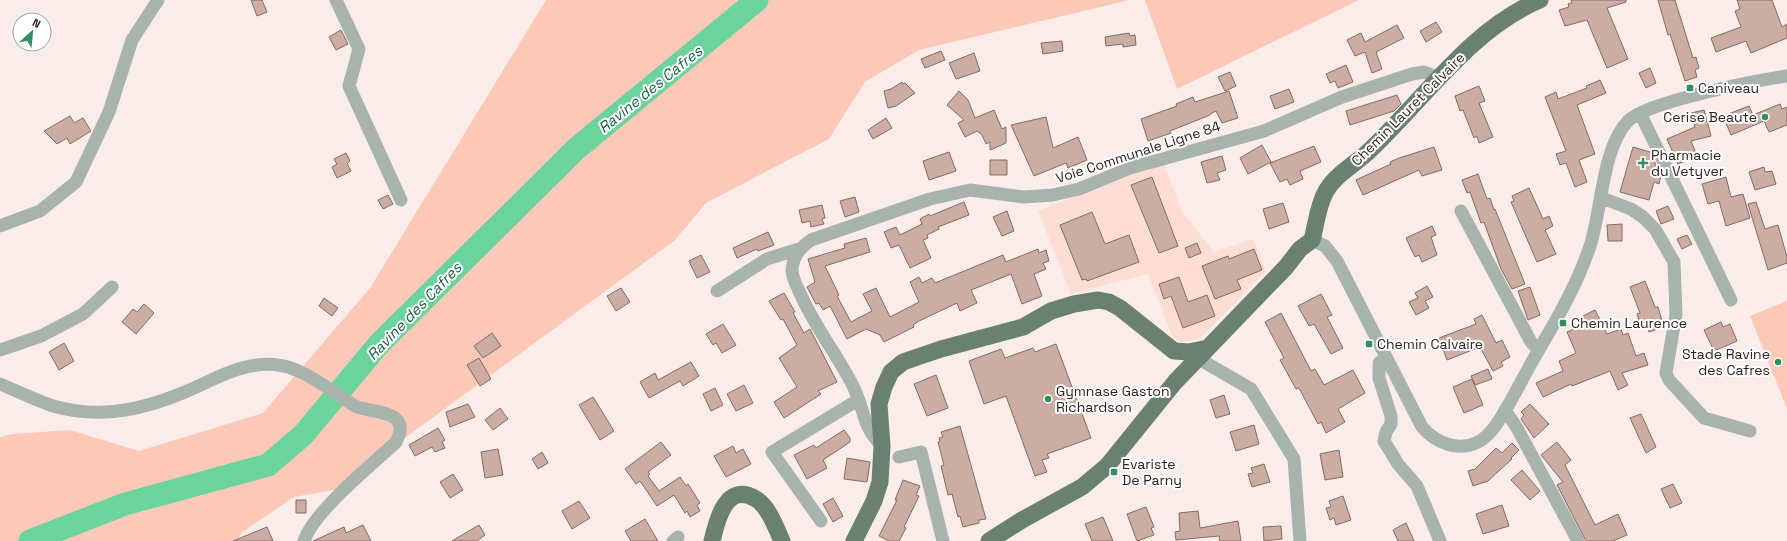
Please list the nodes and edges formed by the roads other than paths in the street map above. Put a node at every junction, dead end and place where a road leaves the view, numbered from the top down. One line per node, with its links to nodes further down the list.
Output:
1 (158, 0): 10 (street)
2 (336, 0): 8 (street)
3 (1540, 0): 5 (main road, Chemin Lauret Calvaire)
4 (1787, 76): 6 (street)
5 (1437, 78): 11 (main road, Chemin Lauret Calvaire); 12 (street, Voie Communale Ligne 84)
6 (1640, 113): 7 (street); 15 (street)
7 (1602, 198): 18 (street); 25 (street)
8 (401, 200)
9 (1461, 211): 18 (street)
10 (0, 226)
11 (1312, 240): 19 (main road); 20 (street)
12 (799, 249): 14 (street, Voie Communale Ligne 84); 23 (street)
13 (112, 287): 16 (street)
14 (717, 291)
15 (1731, 300)
16 (0, 350)
17 (1174, 350): 19 (main road); 21 (main road); 26 (main road)
18 (1539, 350): 24 (street)
19 (1204, 352): 21 (main road); 35 (street)
20 (1385, 357): 24 (street); 36 (street)
21 (1175, 382): 34 (main road)
22 (0, 384): 29 (street)
23 (858, 400): 26 (street); 28 (street)
24 (1505, 410): 37 (street)
25 (1750, 431)
26 (882, 446): 32 (main road)
27 (899, 456): 33 (street)
28 (821, 521)
29 (304, 541)
30 (712, 541): 31 (main road)
31 (782, 541)
32 (854, 541)
33 (943, 541)
34 (989, 541)
35 (1300, 541)
36 (1440, 541)
37 (1578, 541)

